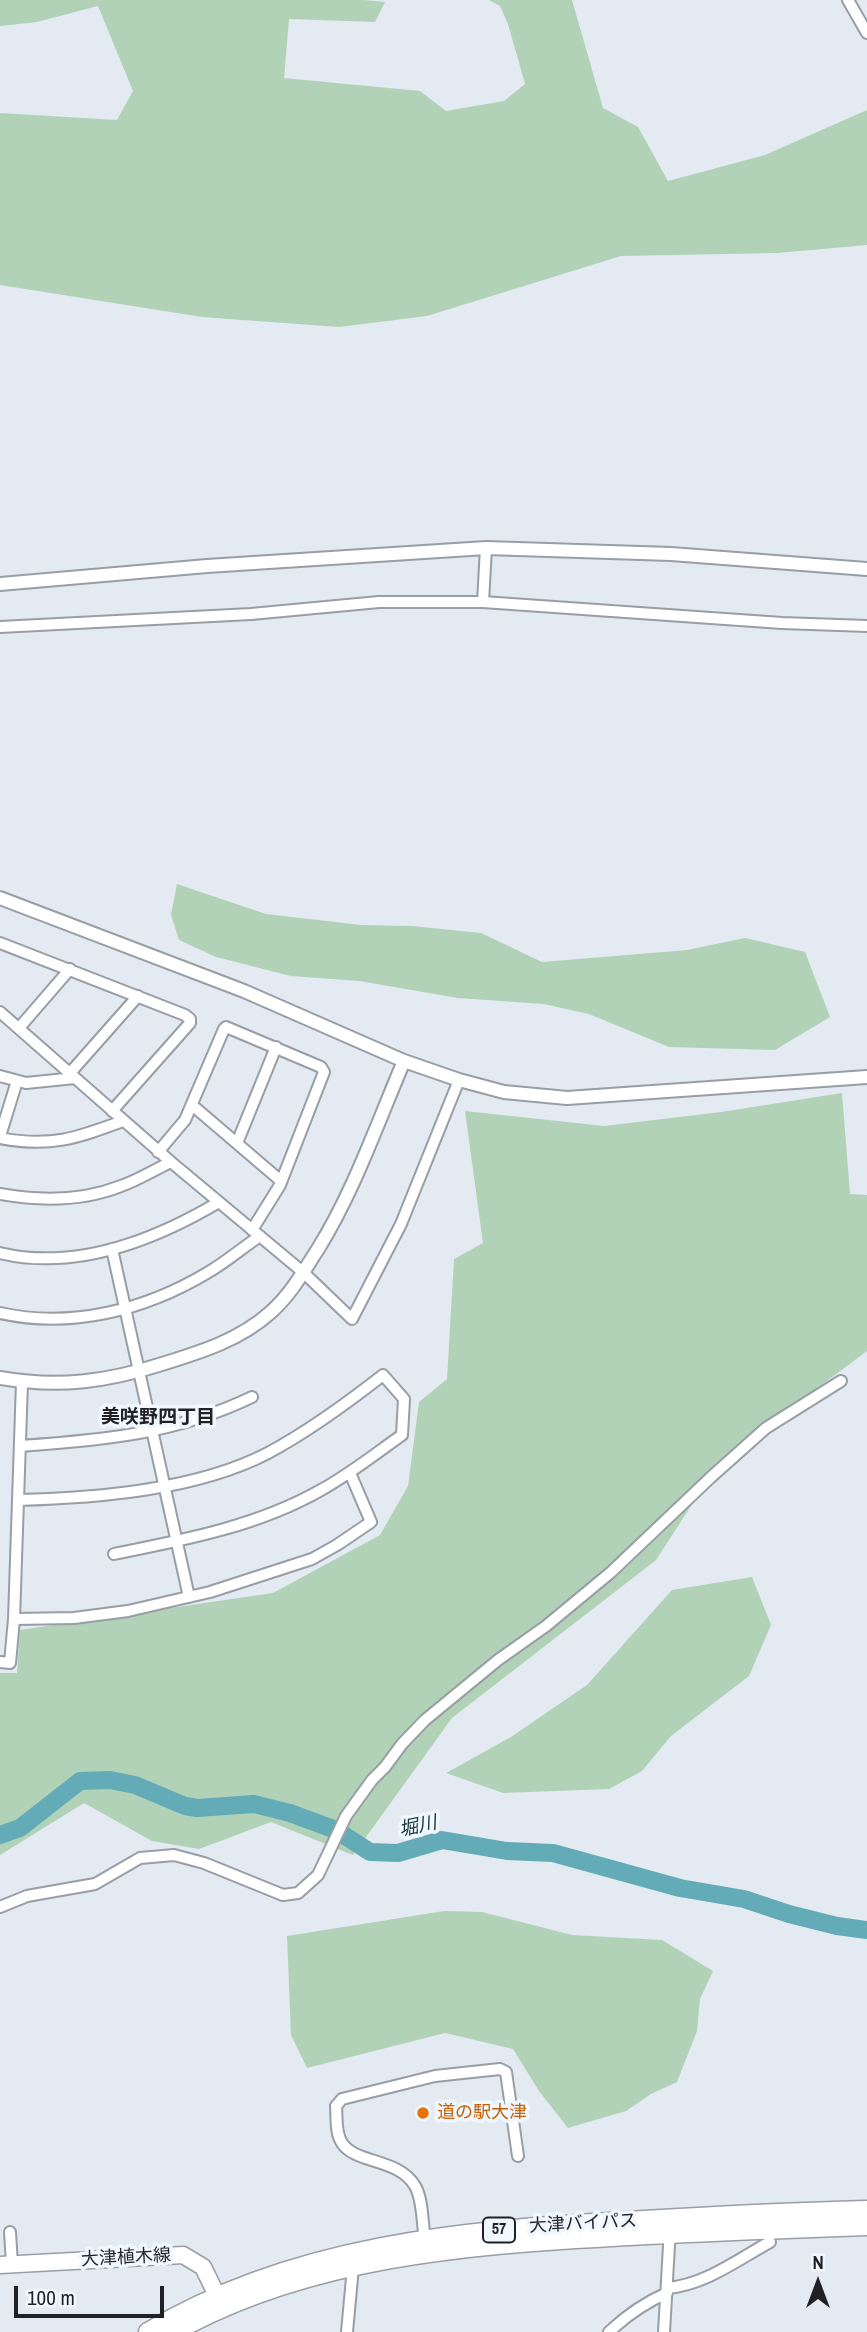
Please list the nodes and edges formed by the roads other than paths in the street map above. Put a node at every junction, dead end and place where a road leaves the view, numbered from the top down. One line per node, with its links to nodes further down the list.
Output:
1 (848, 0): 2 (street)
2 (867, 33)
3 (486, 548): 4 (street); 5 (street); 6 (street)
4 (867, 569)
5 (0, 584)
6 (483, 602): 7 (street); 8 (street)
7 (867, 626)
8 (0, 627)
9 (0, 898): 16 (street)
10 (0, 943): 11 (street)
11 (70, 969): 12 (street); 14 (street)
12 (138, 996): 17 (street); 23 (street)
13 (0, 1012): 14 (street)
14 (19, 1028): 17 (street)
15 (276, 1047): 22 (street); 26 (street); 29 (street)
16 (404, 1061): 20 (street); 35 (street)
17 (72, 1075): 21 (street); 23 (street)
18 (0, 1076): 21 (street)
19 (867, 1076): 20 (street)
20 (459, 1080): 35 (street)
21 (17, 1081): 25 (street)
22 (192, 1105): 26 (street); 27 (street)
23 (112, 1111): 24 (street)
24 (123, 1121): 25 (street); 27 (street)
25 (0, 1137)
26 (237, 1143): 29 (street)
27 (159, 1152): 28 (street)
28 (171, 1162): 30 (street); 31 (street)
29 (281, 1181): 32 (street)
30 (0, 1195)
31 (219, 1202): 32 (street); 33 (street)
32 (256, 1233): 35 (street); 36 (street)
33 (112, 1249): 34 (street); 36 (street)
34 (0, 1253)
35 (304, 1273): 38 (street)
36 (125, 1308): 37 (street); 38 (street)
37 (0, 1313)
38 (139, 1371): 41 (street); 43 (street)
39 (0, 1378): 41 (street)
40 (841, 1381): 53 (street)
41 (22, 1382): 44 (street)
42 (252, 1396): 43 (street)
43 (153, 1431): 44 (street); 46 (street)
44 (20, 1446): 47 (street)
45 (350, 1473): 46 (street); 48 (street); 50 (street)
46 (165, 1485): 47 (street); 48 (street)
47 (18, 1500): 51 (street)
48 (178, 1541): 49 (street); 50 (street)
49 (114, 1554)
50 (189, 1597): 51 (street)
51 (14, 1619): 52 (street)
52 (0, 1662)
53 (0, 1907)
54 (518, 2156): 59 (street)
55 (867, 2210): 56 (highway, 大津バイパス / 57)
56 (670, 2226): 57 (highway, 大津バイパス / 57); 59 (highway, 大津バイパス / 57); 62 (highway, 大津バイパス / 57); 63 (street)
57 (867, 2226)
58 (10, 2232): 61 (street)
59 (425, 2239): 64 (highway, 大津バイパス / 57)
60 (770, 2242): 63 (street)
61 (6, 2265): 64 (main road, 大津植木線)
62 (353, 2267): 64 (highway, 大津バイパス / 57); 67 (street)
63 (667, 2290): 68 (street); 69 (street)
64 (220, 2302): 65 (highway, 大津バイパス / 57); 66 (highway, 大津バイパス / 57)
65 (148, 2332)
66 (174, 2332)
67 (347, 2332)
68 (609, 2332)
69 (664, 2332)

